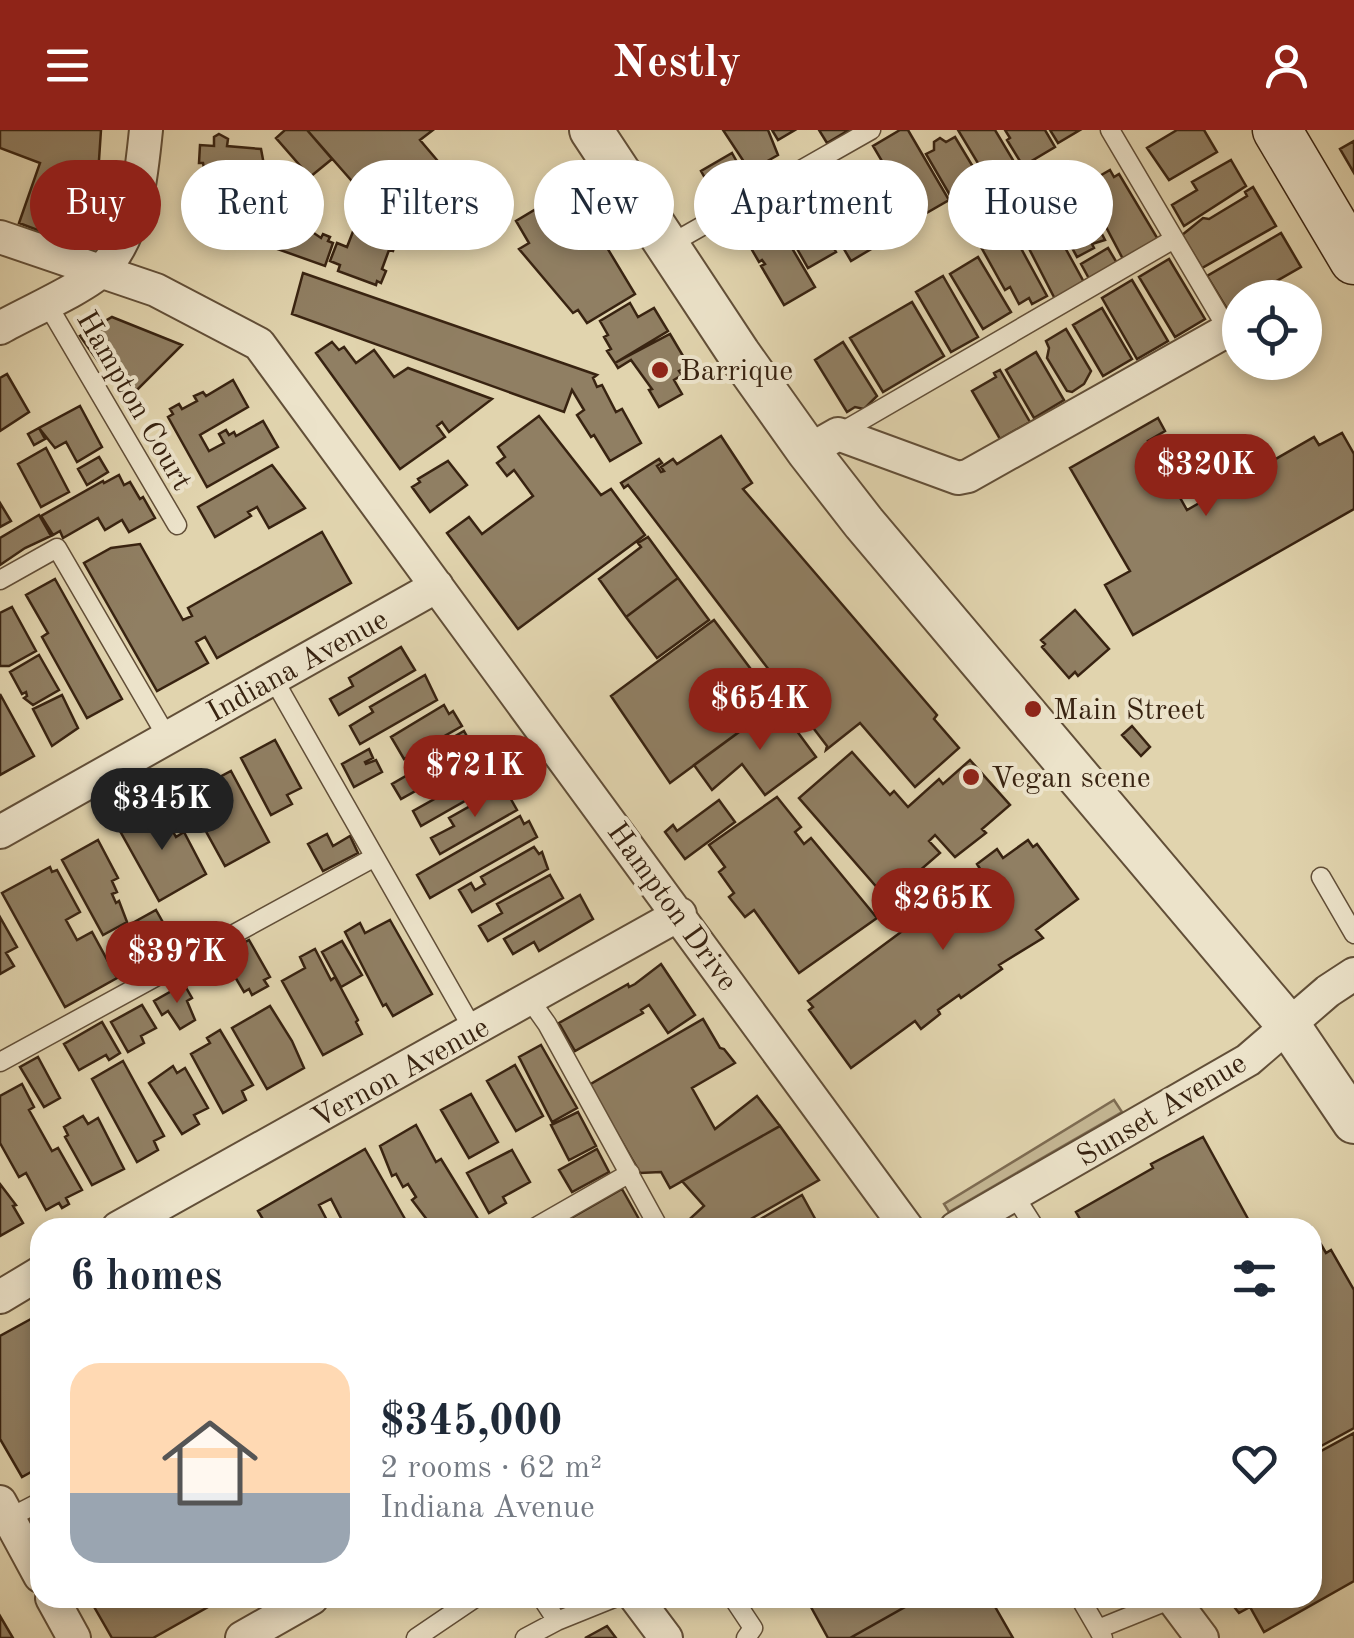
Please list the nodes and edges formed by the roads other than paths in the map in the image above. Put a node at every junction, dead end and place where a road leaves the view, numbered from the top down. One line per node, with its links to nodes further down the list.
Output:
1 (146, 130): 12 (street)
2 (591, 130): 6 (street)
3 (870, 130): 9 (lane)
4 (1110, 130): 8 (lane)
5 (1288, 134): 11 (main road)
6 (610, 160)
7 (0, 237): 12 (street)
8 (1174, 239): 14 (lane); 17 (lane)
9 (674, 241)
10 (669, 250): 17 (street)
11 (1354, 260)
12 (102, 271): 13 (street); 20 (street, Hampton Drive)
13 (46, 302): 15 (street); 18 (lane, Hampton Court)
14 (1222, 320)
15 (0, 328)
16 (1222, 333): 17 (street)
17 (823, 443): 30 (street)
18 (177, 525)
19 (0, 580): 22 (lane)
20 (438, 586): 21 (street, Indiana Avenue); 26 (street, Hampton Drive)
21 (274, 680): 22 (street, Indiana Avenue); 24 (lane)
22 (167, 737): 23 (street, Indiana Avenue)
23 (0, 832)
24 (374, 858): 31 (lane); 32 (lane)
25 (1321, 877): 27 (lane)
26 (680, 914): 29 (street, Vernon Avenue); 39 (street, Hampton Drive)
27 (1354, 934)
28 (1354, 974): 30 (street, Sunset Avenue)
29 (530, 1000): 31 (street, Vernon Avenue); 34 (lane)
30 (1289, 1026): 33 (street); 35 (street, Sunset Avenue)
31 (474, 1031): 36 (street, Vernon Avenue)
32 (0, 1062)
33 (1354, 1121)
34 (630, 1173): 37 (lane); 38 (lane)
35 (1014, 1195): 40 (street, Sunset Avenue); 41 (lane)
36 (136, 1218)
37 (551, 1218)
38 (654, 1218)
39 (900, 1218)
40 (974, 1218)
41 (1028, 1218)
42 (30, 1279): 43 (street)
43 (0, 1297)
44 (30, 1504): 45 (lane)
45 (4, 1510): 46 (street)
46 (30, 1558)
47 (58, 1608): 59 (street)
48 (294, 1608): 60 (street)
49 (460, 1608): 61 (lane)
50 (548, 1608): 57 (lane)
51 (588, 1608): 57 (lane)
52 (644, 1608): 63 (street)
53 (739, 1608): 64 (lane)
54 (1086, 1608): 58 (lane)
55 (1152, 1608): 58 (lane)
56 (1180, 1608): 65 (street)
57 (556, 1620): 62 (lane)
58 (1101, 1633)
59 (74, 1638)
60 (242, 1638)
61 (416, 1638)
62 (525, 1638)
63 (666, 1638)
64 (746, 1638)
65 (1202, 1638)

